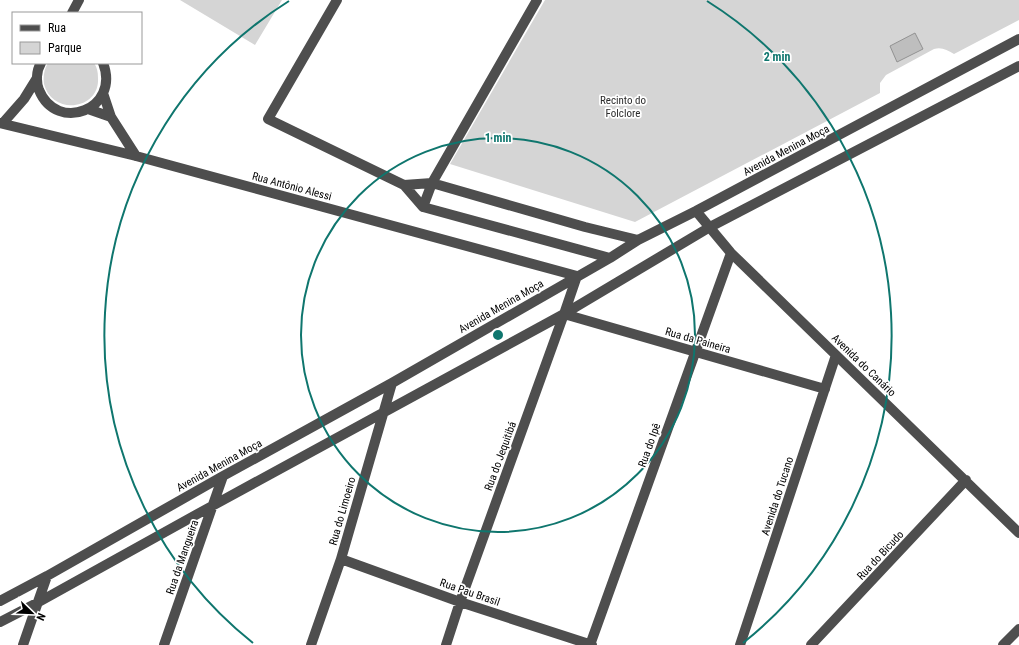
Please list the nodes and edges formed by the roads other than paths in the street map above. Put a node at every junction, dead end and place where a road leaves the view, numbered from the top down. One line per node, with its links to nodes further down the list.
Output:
1 (79, 0): 4 (street)
2 (337, 0): 18 (street)
3 (537, 0): 17 (street)
4 (73, 12)
5 (1019, 39): 20 (street, Avenida Menina Moça)
6 (40, 64): 9 (street)
7 (103, 64): 10 (street)
8 (1019, 66): 21 (street)
9 (37, 78): 11 (street); 12 (street)
10 (103, 93): 13 (street); 14 (street)
11 (43, 98): 12 (street); 13 (street)
12 (24, 100): 15 (street)
13 (88, 109): 14 (street)
14 (111, 117): 16 (street)
15 (1, 123): 16 (street, Rua Antônio Alessi)
16 (136, 156): 25 (street, Rua Antônio Alessi)
17 (432, 182): 18 (street); 19 (street); 22 (street)
18 (404, 185): 19 (street)
19 (423, 207): 24 (street)
20 (696, 211): 21 (street, Avenida do Canário); 22 (street, Avenida Menina Moça)
21 (710, 227): 23 (street, Avenida do Canário); 26 (street)
22 (638, 240): 24 (street, Avenida Menina Moça)
23 (731, 253): 27 (street, Rua do Ipê); 28 (street, Avenida do Canário)
24 (610, 258): 25 (street, Avenida Menina Moça)
25 (577, 276): 26 (street, Rua do Jequitibá); 29 (street, Avenida Menina Moça)
26 (564, 314): 27 (street, Rua da Paineira); 31 (street); 39 (street, Rua do Jequitibá)
27 (695, 352): 30 (street, Rua da Paineira); 47 (street, Rua do Ipê)
28 (836, 355): 30 (street, Avenida do Tucano); 33 (street, Avenida do Canário)
29 (392, 383): 31 (street, Rua do Limoeiro); 32 (street, Avenida Menina Moça)
30 (825, 389): 48 (street, Avenida do Tucano)
31 (383, 413): 34 (street); 36 (street, Rua do Limoeiro)
32 (223, 476): 34 (street, Rua da Mangueira); 37 (street, Avenida Menina Moça)
33 (966, 480): 35 (street, Avenida do Canário); 49 (street, Rua do Bicudo)
34 (212, 506): 40 (street); 44 (street, Rua da Mangueira)
35 (1019, 533)
36 (341, 560): 39 (street, Rua Pau Brasil); 45 (street, Rua do Limoeiro)
37 (47, 576): 38 (street, Avenida Menina Moça); 40 (street)
38 (0, 601)
39 (460, 602): 46 (street, Rua do Jequitibá); 47 (street, Rua Pau Brasil)
40 (38, 603): 41 (street); 43 (street)
41 (0, 622)
42 (1019, 628): 50 (street)
43 (23, 645)
44 (164, 645)
45 (311, 645)
46 (446, 645)
47 (591, 645)
48 (740, 645)
49 (811, 645)
50 (1003, 645)

